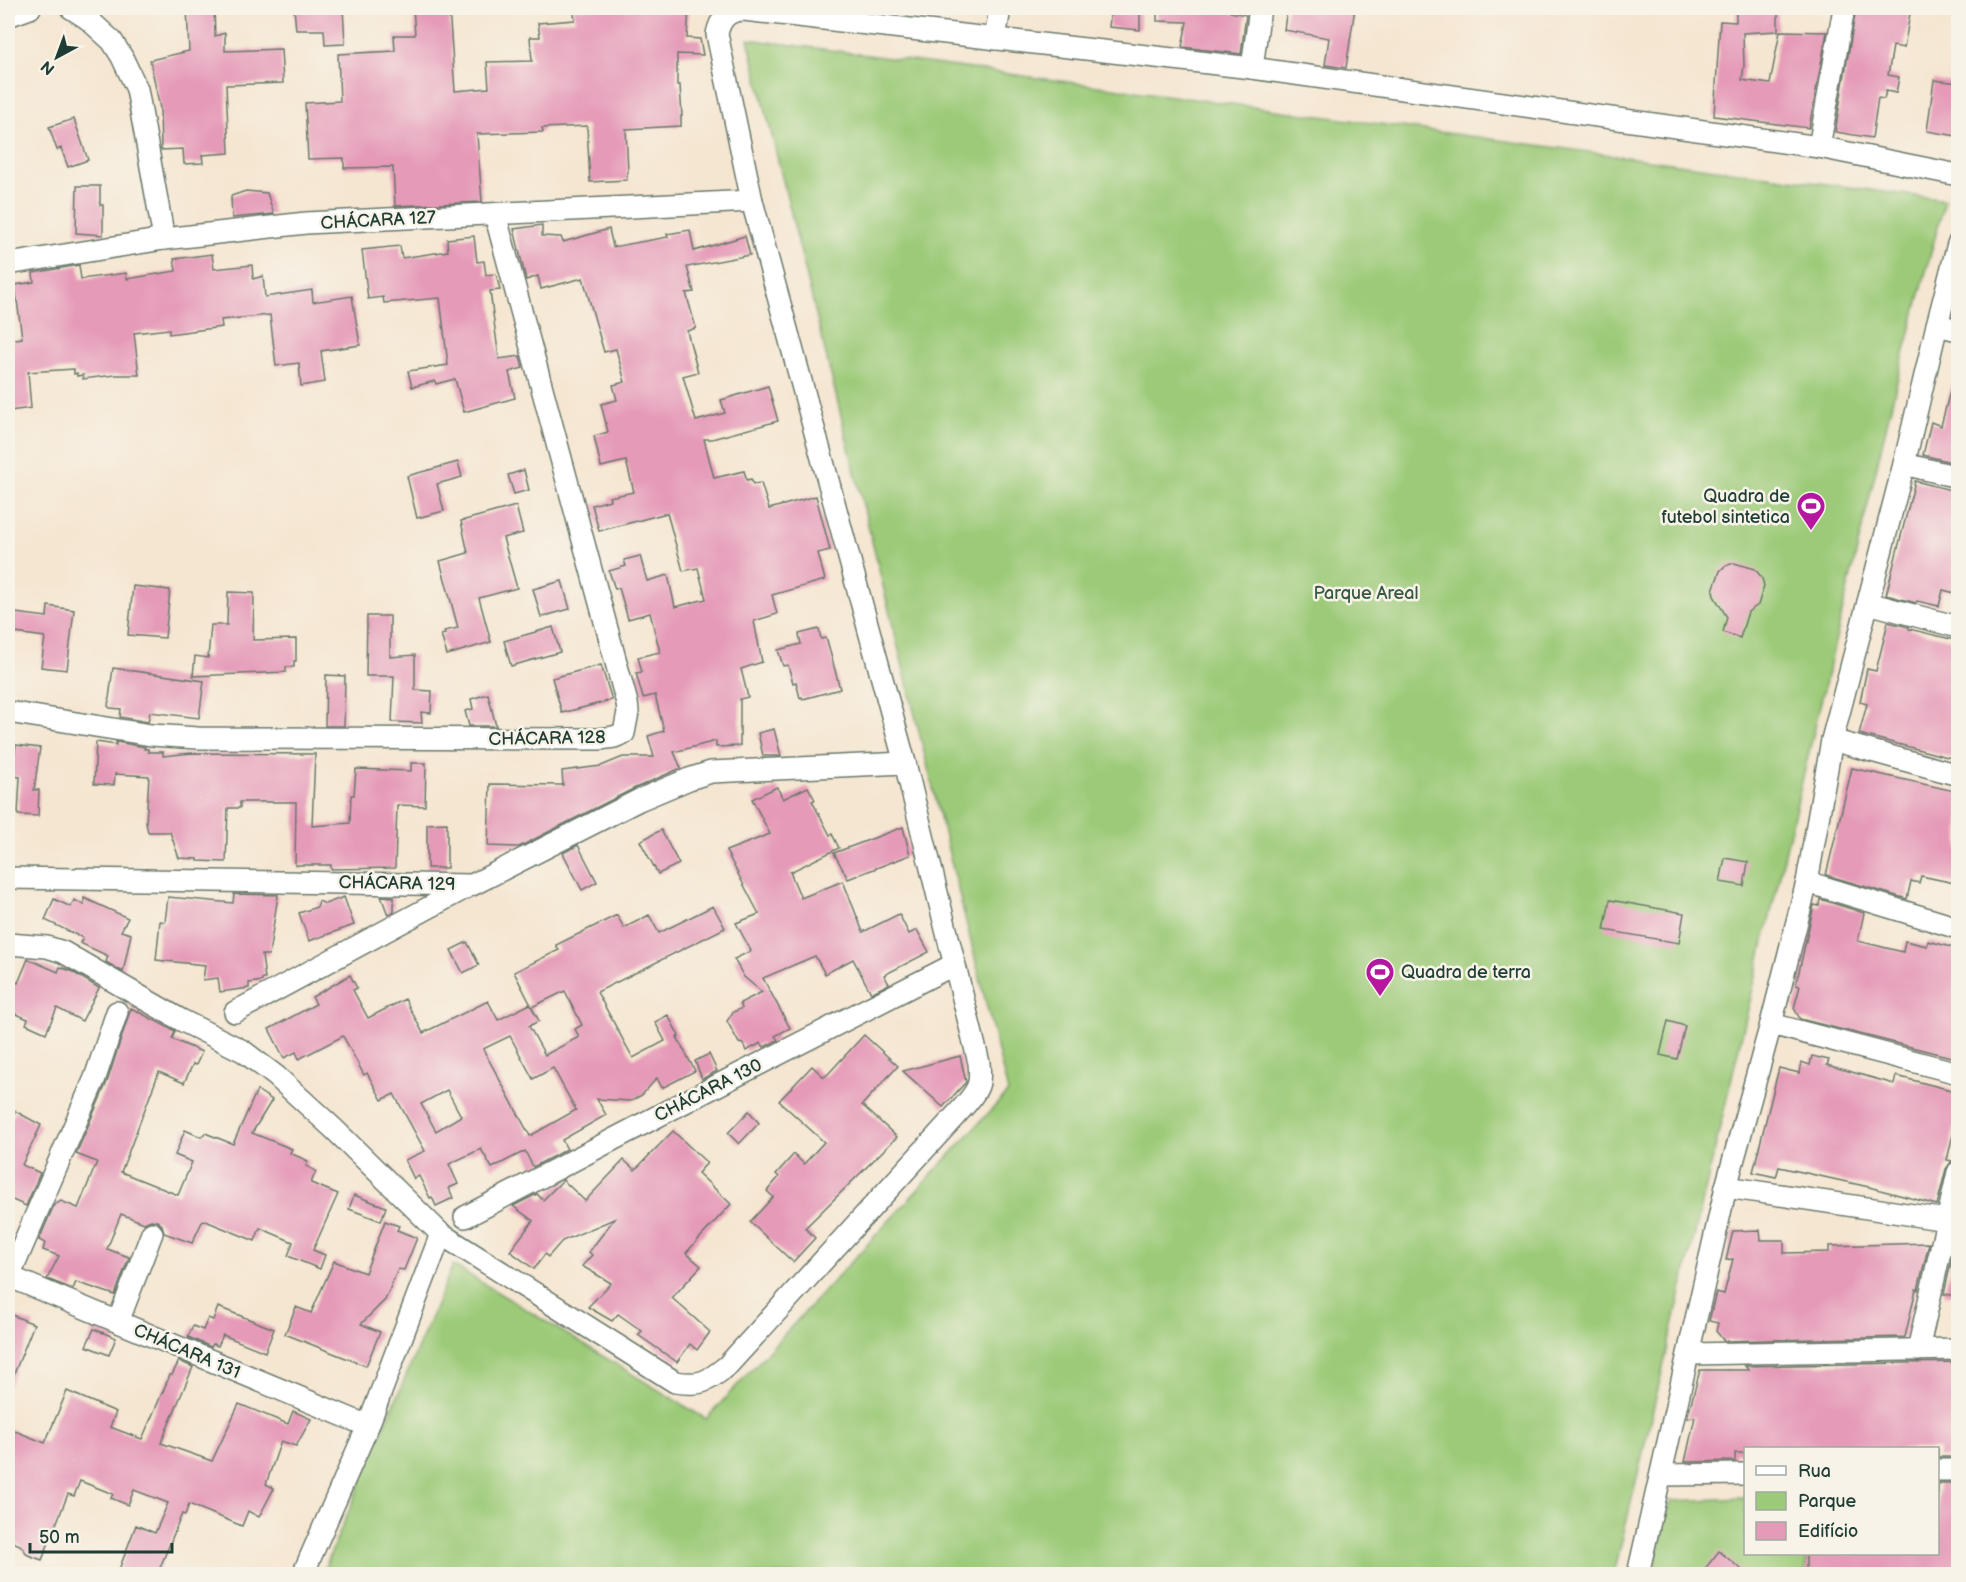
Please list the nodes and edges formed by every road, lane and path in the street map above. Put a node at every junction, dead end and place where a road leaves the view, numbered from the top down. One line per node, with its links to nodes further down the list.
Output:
1 (30, 8): 7 (street)
2 (71, 8): 14 (street)
3 (1000, 8): 8 (street)
4 (1260, 8): 9 (street)
5 (1844, 8): 10 (street)
6 (734, 10): 8 (street); 12 (street)
7 (8, 16)
8 (995, 39): 9 (street)
9 (1252, 68): 10 (street)
10 (1819, 147): 11 (street)
11 (1959, 175)
12 (752, 201): 13 (street, CHÁCARA 127); 25 (street)
13 (495, 214): 14 (street, CHÁCARA 127); 23 (street, CHÁCARA 128)
14 (164, 239): 16 (street, CHÁCARA 127)
15 (1959, 244): 17 (street)
16 (8, 264)
17 (1937, 325): 18 (street); 19 (street)
18 (1959, 330)
19 (1904, 464): 20 (street); 21 (street)
20 (1959, 477)
21 (1868, 603): 22 (street); 24 (street)
22 (1959, 627)
23 (8, 712)
24 (1832, 740): 26 (street); 28 (street)
25 (905, 763): 29 (street, CHÁCARA 129); 32 (street)
26 (1959, 775)
27 (8, 878): 29 (street, CHÁCARA 129)
28 (1807, 882): 30 (street); 35 (street)
29 (472, 885): 34 (street)
30 (1959, 928)
31 (8, 944): 42 (street)
32 (953, 965): 40 (street, CHÁCARA 130); 42 (street)
33 (117, 1012): 43 (street)
34 (235, 1012)
35 (1771, 1024): 36 (street); 38 (street)
36 (1959, 1073)
37 (1959, 1173): 39 (street)
38 (1726, 1187): 39 (street); 47 (street)
39 (1952, 1209): 46 (street)
40 (465, 1217)
41 (152, 1233): 44 (street)
42 (441, 1234): 48 (street)
43 (8, 1276): 44 (street, CHÁCARA 131)
44 (118, 1322): 48 (street, CHÁCARA 131)
45 (1959, 1349): 46 (street)
46 (1918, 1350): 47 (street)
47 (1689, 1354): 52 (street)
48 (368, 1426): 53 (street)
49 (1939, 1470): 50 (street)
50 (1959, 1470)
51 (1744, 1474): 52 (street)
52 (1662, 1475): 54 (street)
53 (303, 1575)
54 (1638, 1575)

